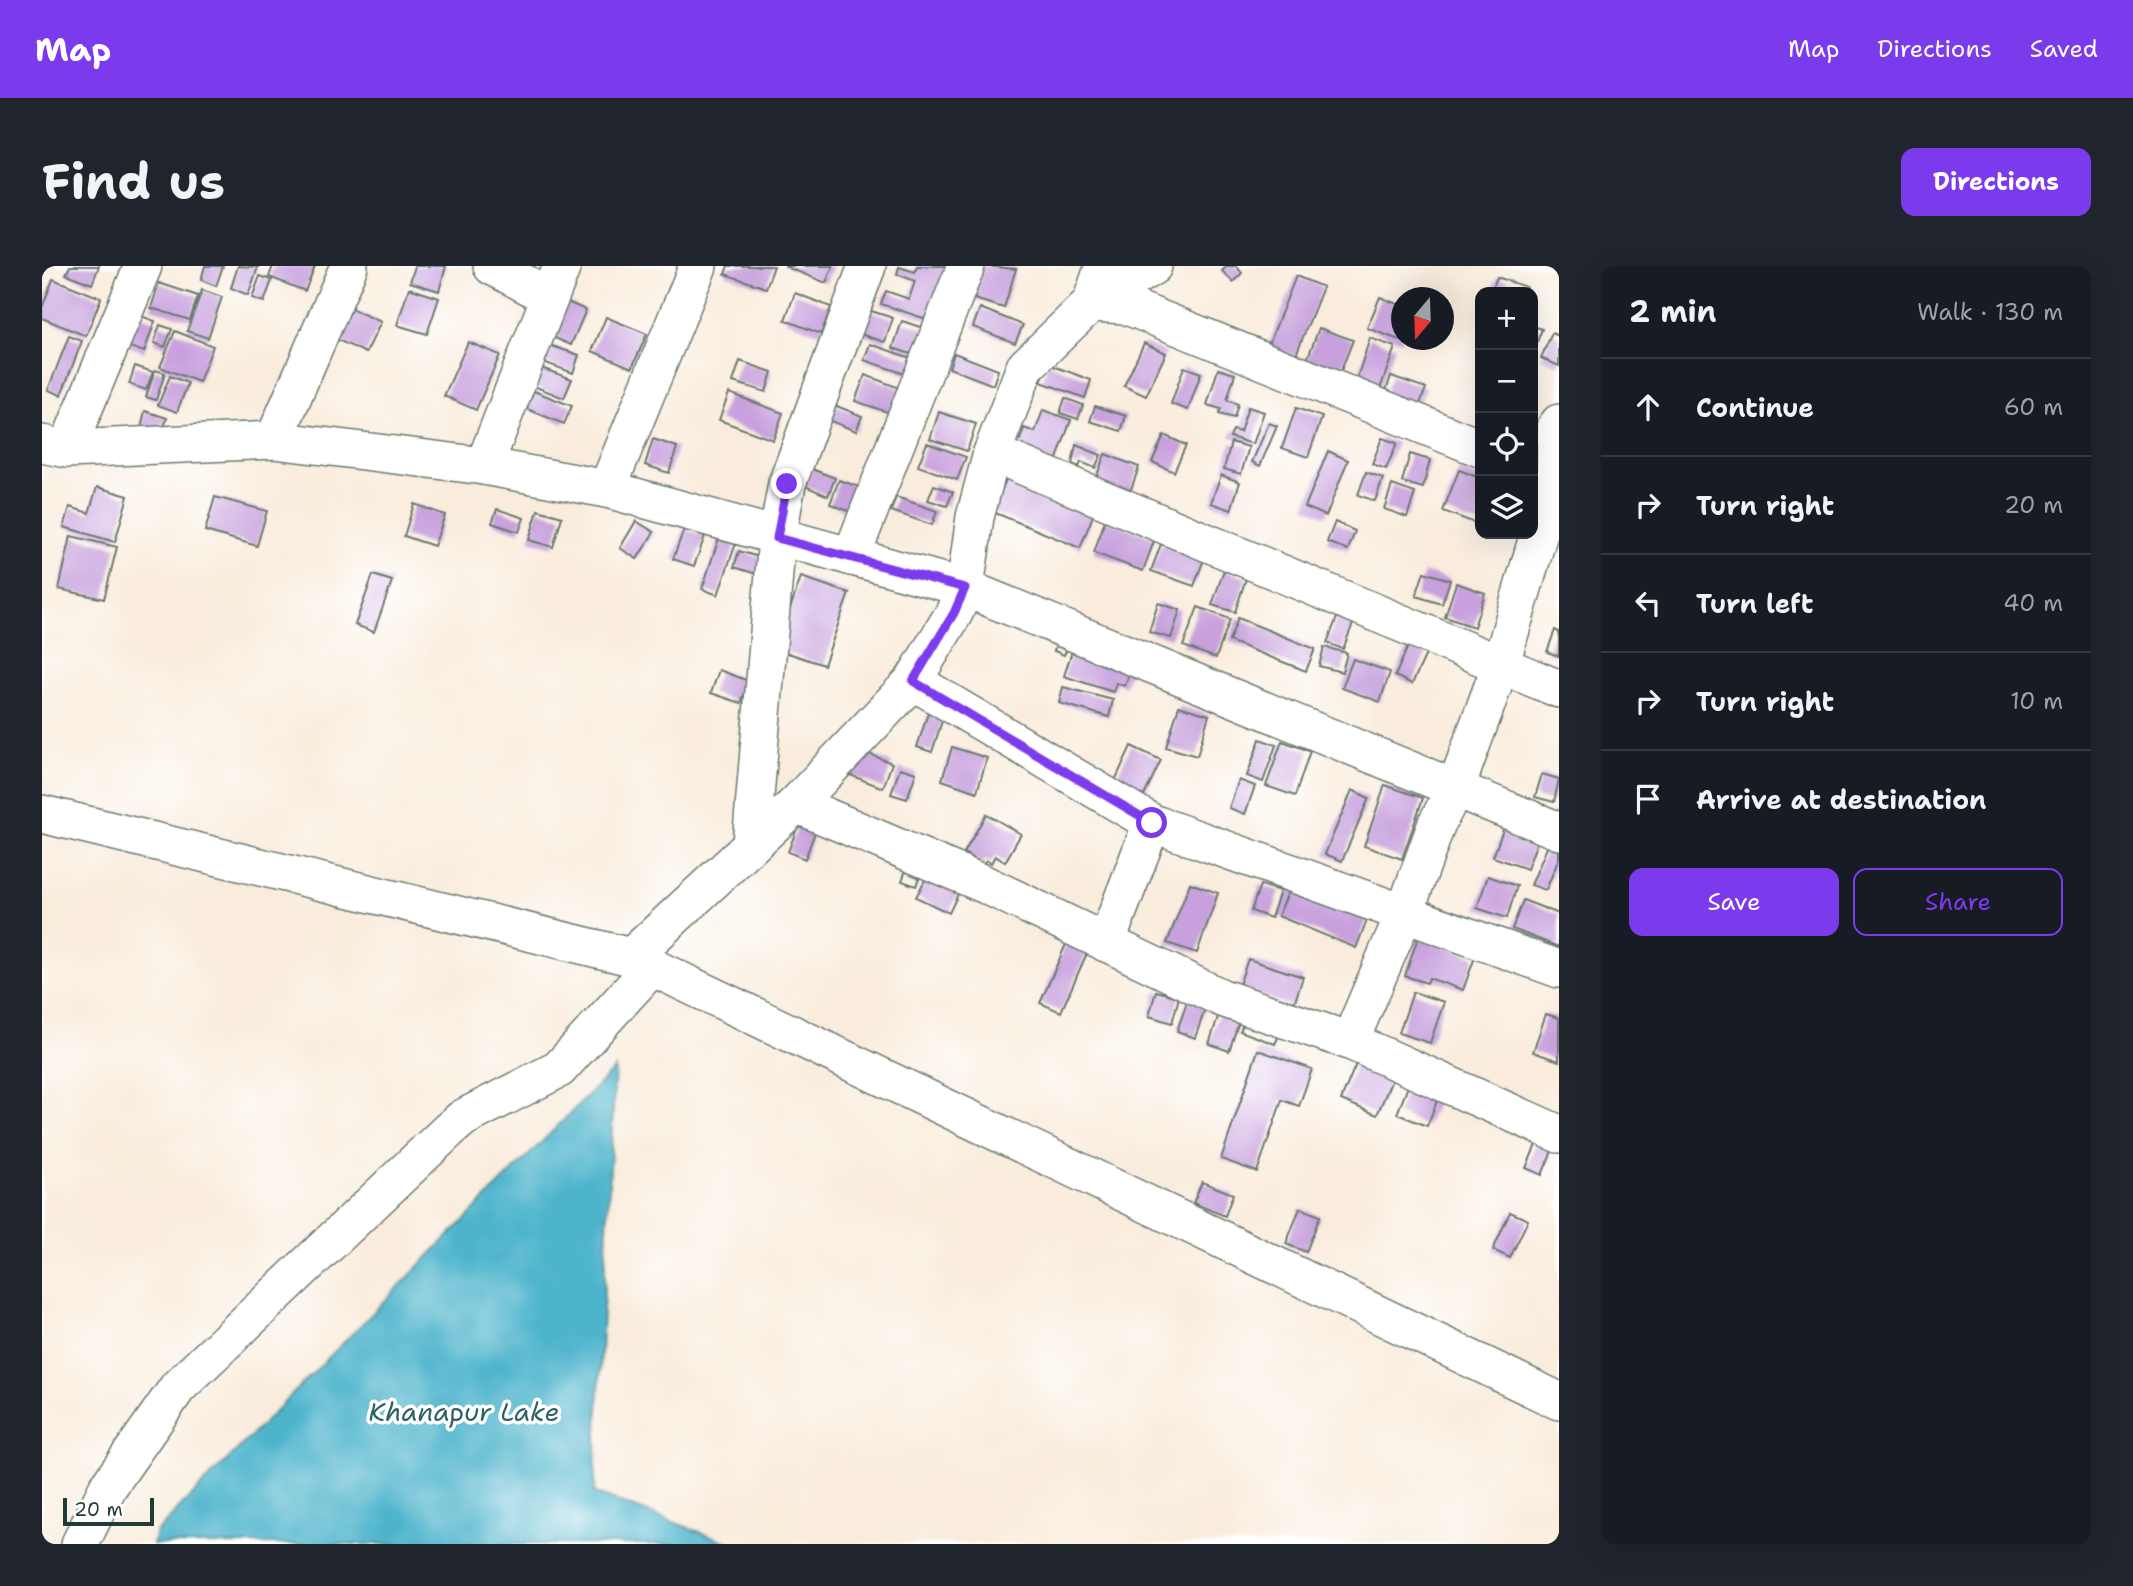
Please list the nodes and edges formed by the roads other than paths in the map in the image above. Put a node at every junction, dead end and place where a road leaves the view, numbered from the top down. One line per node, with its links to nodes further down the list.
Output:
1 (143, 266): 13 (street)
2 (349, 266): 12 (street)
3 (492, 266): 9 (street)
4 (698, 266): 18 (street)
5 (867, 266): 19 (street)
6 (966, 266): 20 (street)
7 (1104, 266): 10 (street)
8 (1153, 266): 10 (street)
9 (555, 281): 16 (street)
10 (1091, 303): 14 (street); 15 (street)
11 (1559, 423): 17 (street)
12 (274, 440): 13 (street); 16 (street)
13 (55, 446)
14 (1475, 446)
15 (992, 453): 21 (street); 22 (street)
16 (484, 466): 18 (street)
17 (1549, 476): 22 (street)
18 (607, 489): 19 (street)
19 (777, 538): 20 (street); 30 (street)
20 (851, 557): 21 (street)
21 (965, 588): 23 (street); 25 (street)
22 (1500, 667): 24 (street); 25 (street)
23 (913, 681): 26 (street); 28 (street)
24 (1559, 689)
25 (1456, 787): 29 (street); 31 (street)
26 (796, 804): 30 (street); 32 (street)
27 (42, 814): 33 (street)
28 (1152, 823): 31 (street); 32 (street)
29 (1559, 831)
30 (751, 844): 33 (street)
31 (1405, 912): 34 (street); 35 (street)
32 (1106, 943): 35 (street)
33 (642, 961): 37 (street); 38 (street)
34 (1559, 969)
35 (1350, 1041): 36 (street)
36 (1559, 1134)
37 (1559, 1401)
38 (80, 1544)

